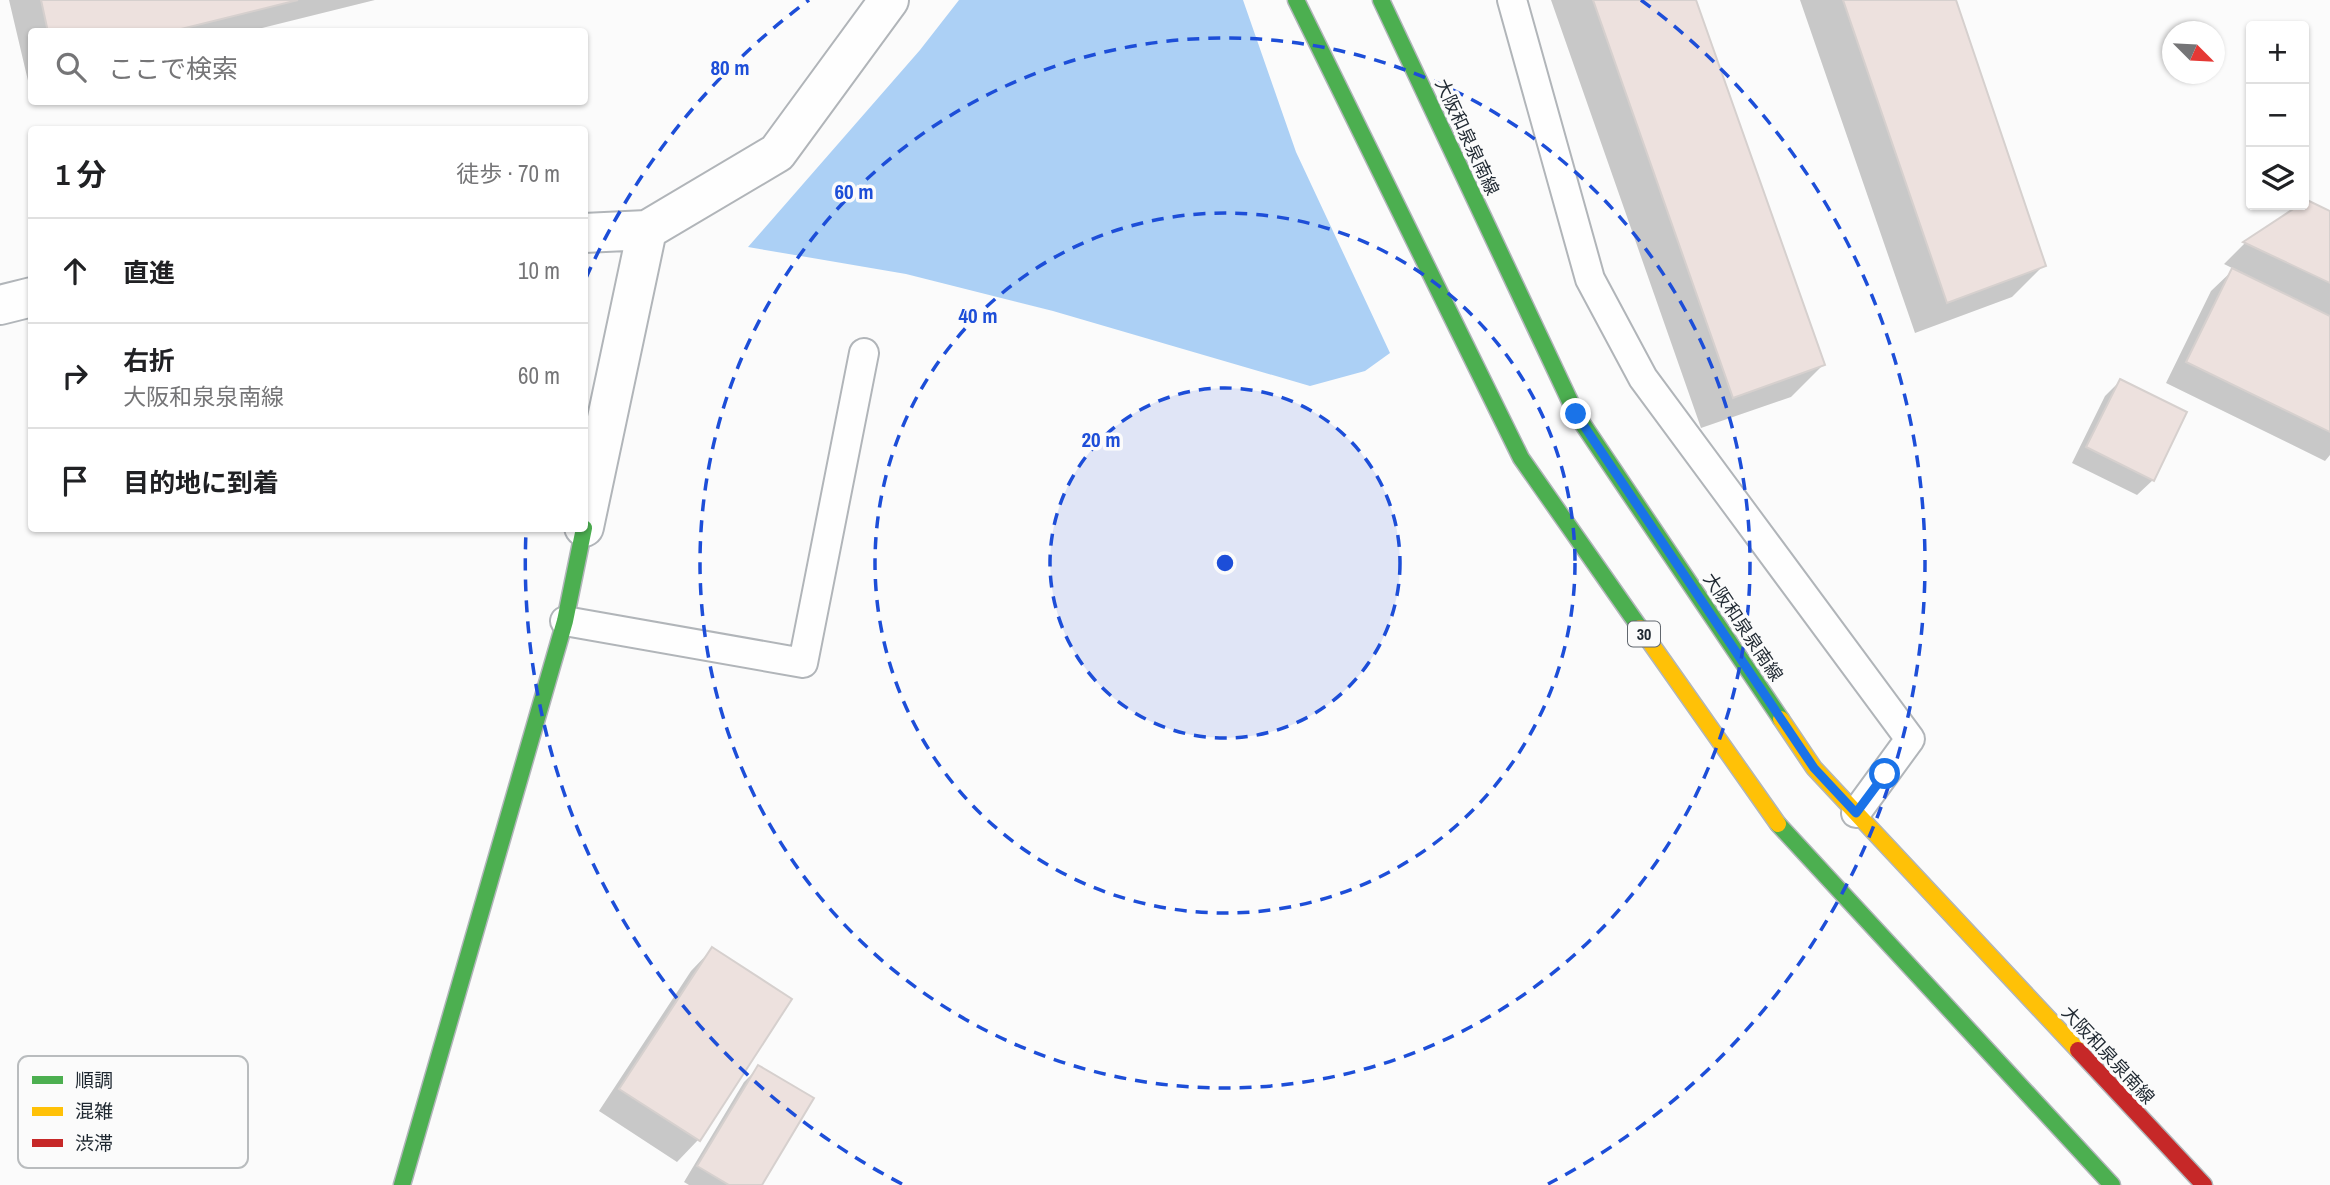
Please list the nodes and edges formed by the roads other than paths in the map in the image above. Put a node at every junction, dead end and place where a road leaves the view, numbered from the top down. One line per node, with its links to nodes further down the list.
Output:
1 (889, 0): 5 (street)
2 (1296, 0): 15 (main road, 30)
3 (1381, 0): 13 (main road, 大阪和泉泉南線)
4 (1512, 0): 13 (lane)
5 (647, 230): 6 (street); 10 (street)
6 (588, 233)
7 (28, 298): 8 (street)
8 (0, 305)
9 (864, 353): 12 (lane)
10 (588, 509)
11 (583, 532): 12 (main road)
12 (565, 621): 14 (main road)
13 (1856, 813): 16 (main road, 大阪和泉泉南線)
14 (402, 1185)
15 (2112, 1185)
16 (2204, 1185)

